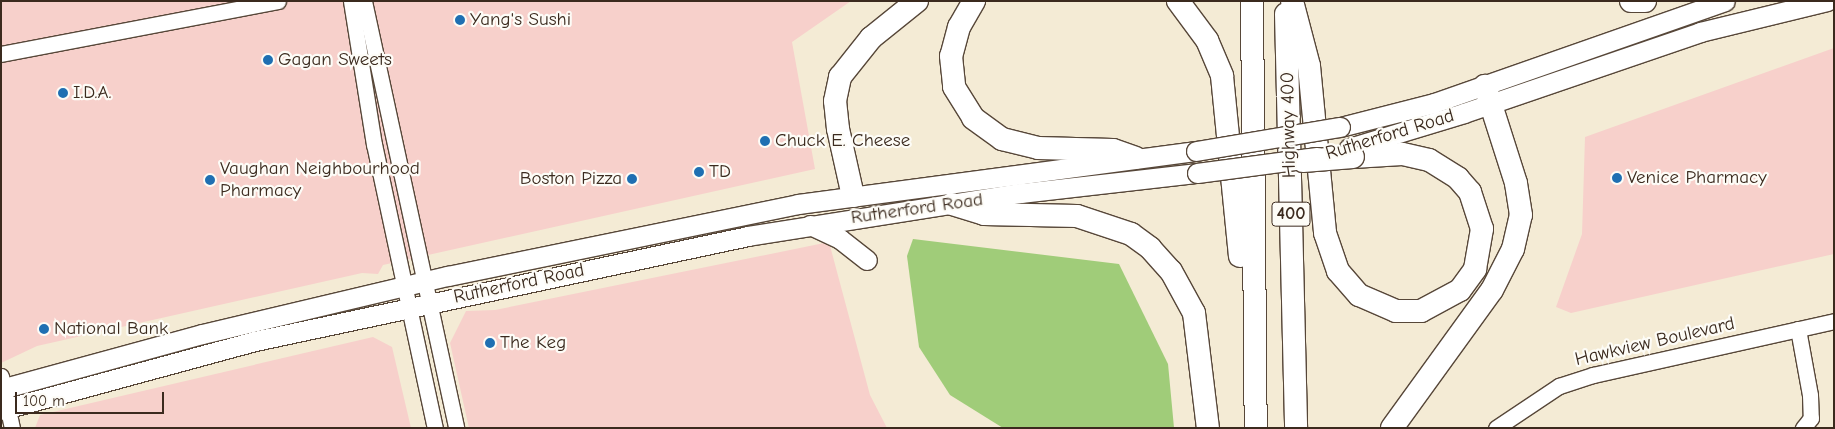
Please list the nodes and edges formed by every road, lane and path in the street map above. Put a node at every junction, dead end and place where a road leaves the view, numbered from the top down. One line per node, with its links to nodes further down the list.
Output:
1 (278, 1): 14 (street)
2 (351, 1): 25 (street)
3 (364, 1): 24 (street)
4 (918, 1): 19 (highway)
5 (974, 1): 17 (highway)
6 (1178, 1): 29 (highway)
7 (1252, 1): 29 (highway, Highway 400 / 400)
8 (1286, 1): 38 (highway, Highway 400 / 400)
9 (1292, 1): 16 (highway)
10 (1631, 1): 11 (highway)
11 (1645, 1)
12 (1725, 1): 15 (main road, Rutherford Road)
13 (1828, 1): 15 (main road, Rutherford Road)
14 (1, 54)
15 (1488, 95): 16 (main road, Rutherford Road); 17 (main road, Rutherford Road, bridge); 39 (highway)
16 (1351, 152): 18 (highway, bridge)
17 (1136, 158): 19 (main road, Rutherford Road)
18 (1303, 161): 20 (main road, Rutherford Road, bridge)
19 (852, 196): 21 (main road); 24 (main road, Rutherford Road)
20 (952, 204): 21 (main road, Rutherford Road); 36 (highway)
21 (864, 217): 22 (main road, Rutherford Road)
22 (810, 225): 23 (main road); 26 (main road, Rutherford Road)
23 (867, 260)
24 (427, 282): 25 (main road, Rutherford Road); 26 (street)
25 (404, 287): 27 (street); 31 (main road, Rutherford Road)
26 (430, 302): 27 (main road, Rutherford Road); 35 (street)
27 (409, 307): 32 (main road, Rutherford Road); 34 (street)
28 (1834, 321): 30 (street, Hawkview Boulevard)
29 (1254, 326): 37 (highway, Highway 400 / 400)
30 (1798, 329): 40 (street, Hawkview Boulevard); 41 (street)
31 (2, 384): 32 (street)
32 (4, 409): 33 (street)
33 (12, 428)
34 (435, 428)
35 (456, 428)
36 (1208, 428)
37 (1256, 428)
38 (1296, 428)
39 (1392, 428)
40 (1496, 428)
41 (1803, 428)

